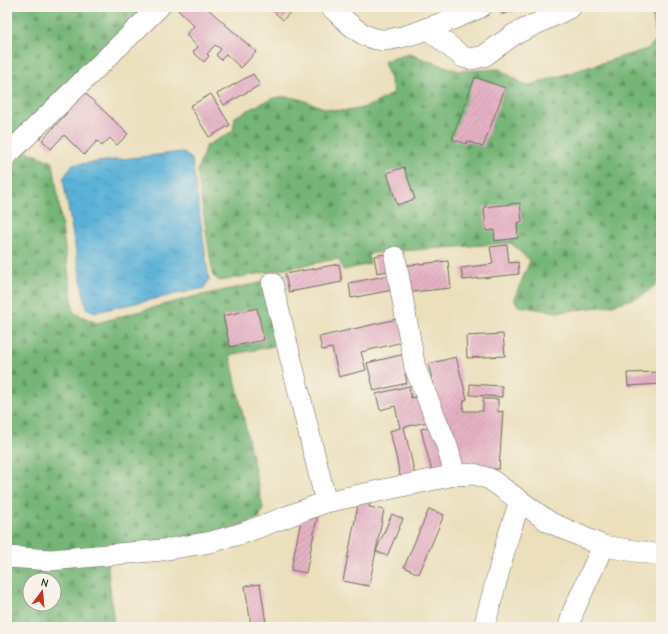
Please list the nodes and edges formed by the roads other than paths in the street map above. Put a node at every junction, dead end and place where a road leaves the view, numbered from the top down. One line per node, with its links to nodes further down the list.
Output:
1 (159, 7): 6 (street)
2 (331, 7): 5 (street)
3 (481, 7): 5 (street)
4 (570, 7): 5 (street)
5 (427, 28)
6 (7, 154)
7 (395, 257): 9 (street)
8 (272, 283): 11 (street)
9 (455, 475): 10 (street); 11 (street)
10 (520, 501): 12 (street); 15 (street)
11 (326, 502): 14 (street)
12 (603, 546): 13 (street); 16 (street)
13 (661, 555)
14 (7, 557)
15 (484, 627)
16 (569, 627)

